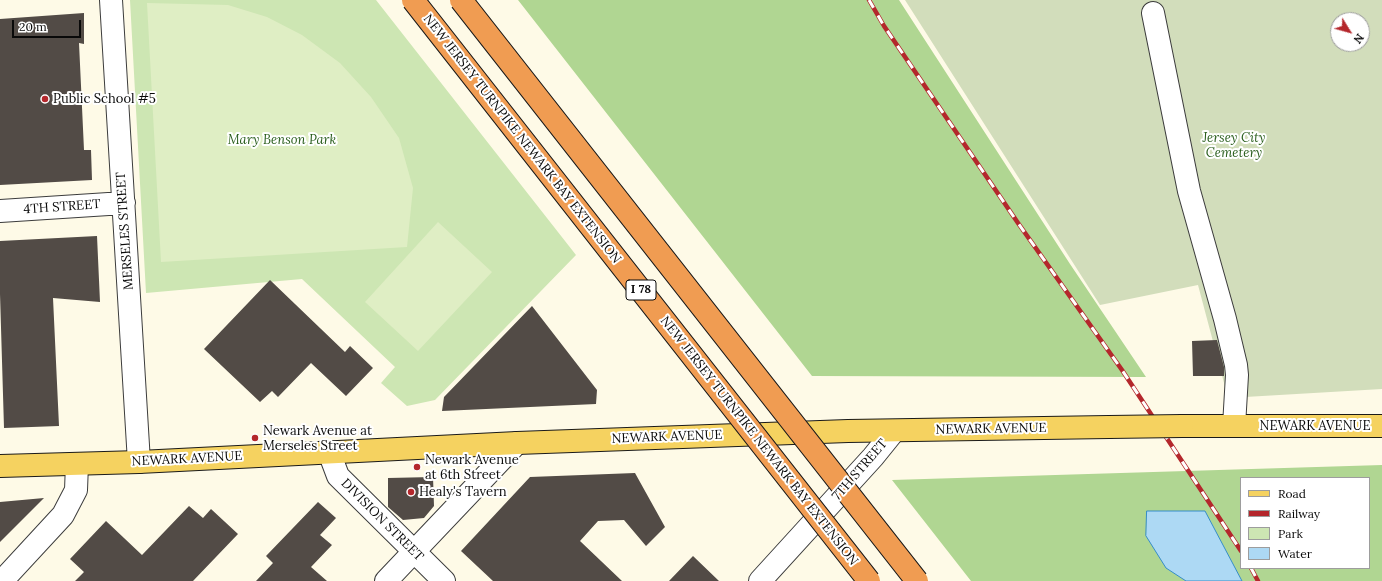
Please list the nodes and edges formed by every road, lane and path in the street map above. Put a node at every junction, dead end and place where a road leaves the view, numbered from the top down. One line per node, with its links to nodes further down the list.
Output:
1 (111, 0): 5 (street, MERSELES STREET)
2 (413, 0): 20 (highway, NEW JERSEY TURNPIKE NEWARK BAY EXTENSION / I 78, bridge)
3 (461, 0): 21 (highway, I 78, bridge)
4 (1153, 13): 7 (street)
5 (124, 203): 6 (street, 4TH STREET); 12 (street, MERSELES STREET)
6 (0, 211)
7 (1234, 426): 8 (main road, NEWARK AVENUE); 9 (main road, NEWARK AVENUE, bridge)
8 (1382, 426)
9 (894, 431): 10 (main road, NEWARK AVENUE); 19 (street, 7TH STREET)
10 (518, 443): 11 (main road, NEWARK AVENUE); 15 (street)
11 (329, 452): 12 (main road, NEWARK AVENUE); 15 (street, DIVISION STREET)
12 (139, 462): 13 (main road, NEWARK AVENUE)
13 (77, 464): 14 (main road, NEWARK AVENUE); 16 (street)
14 (0, 466)
15 (414, 552): 17 (street); 18 (street, DIVISION STREET)
16 (2, 581)
17 (386, 581)
18 (444, 581)
19 (760, 581)
20 (869, 581)
21 (917, 581)

